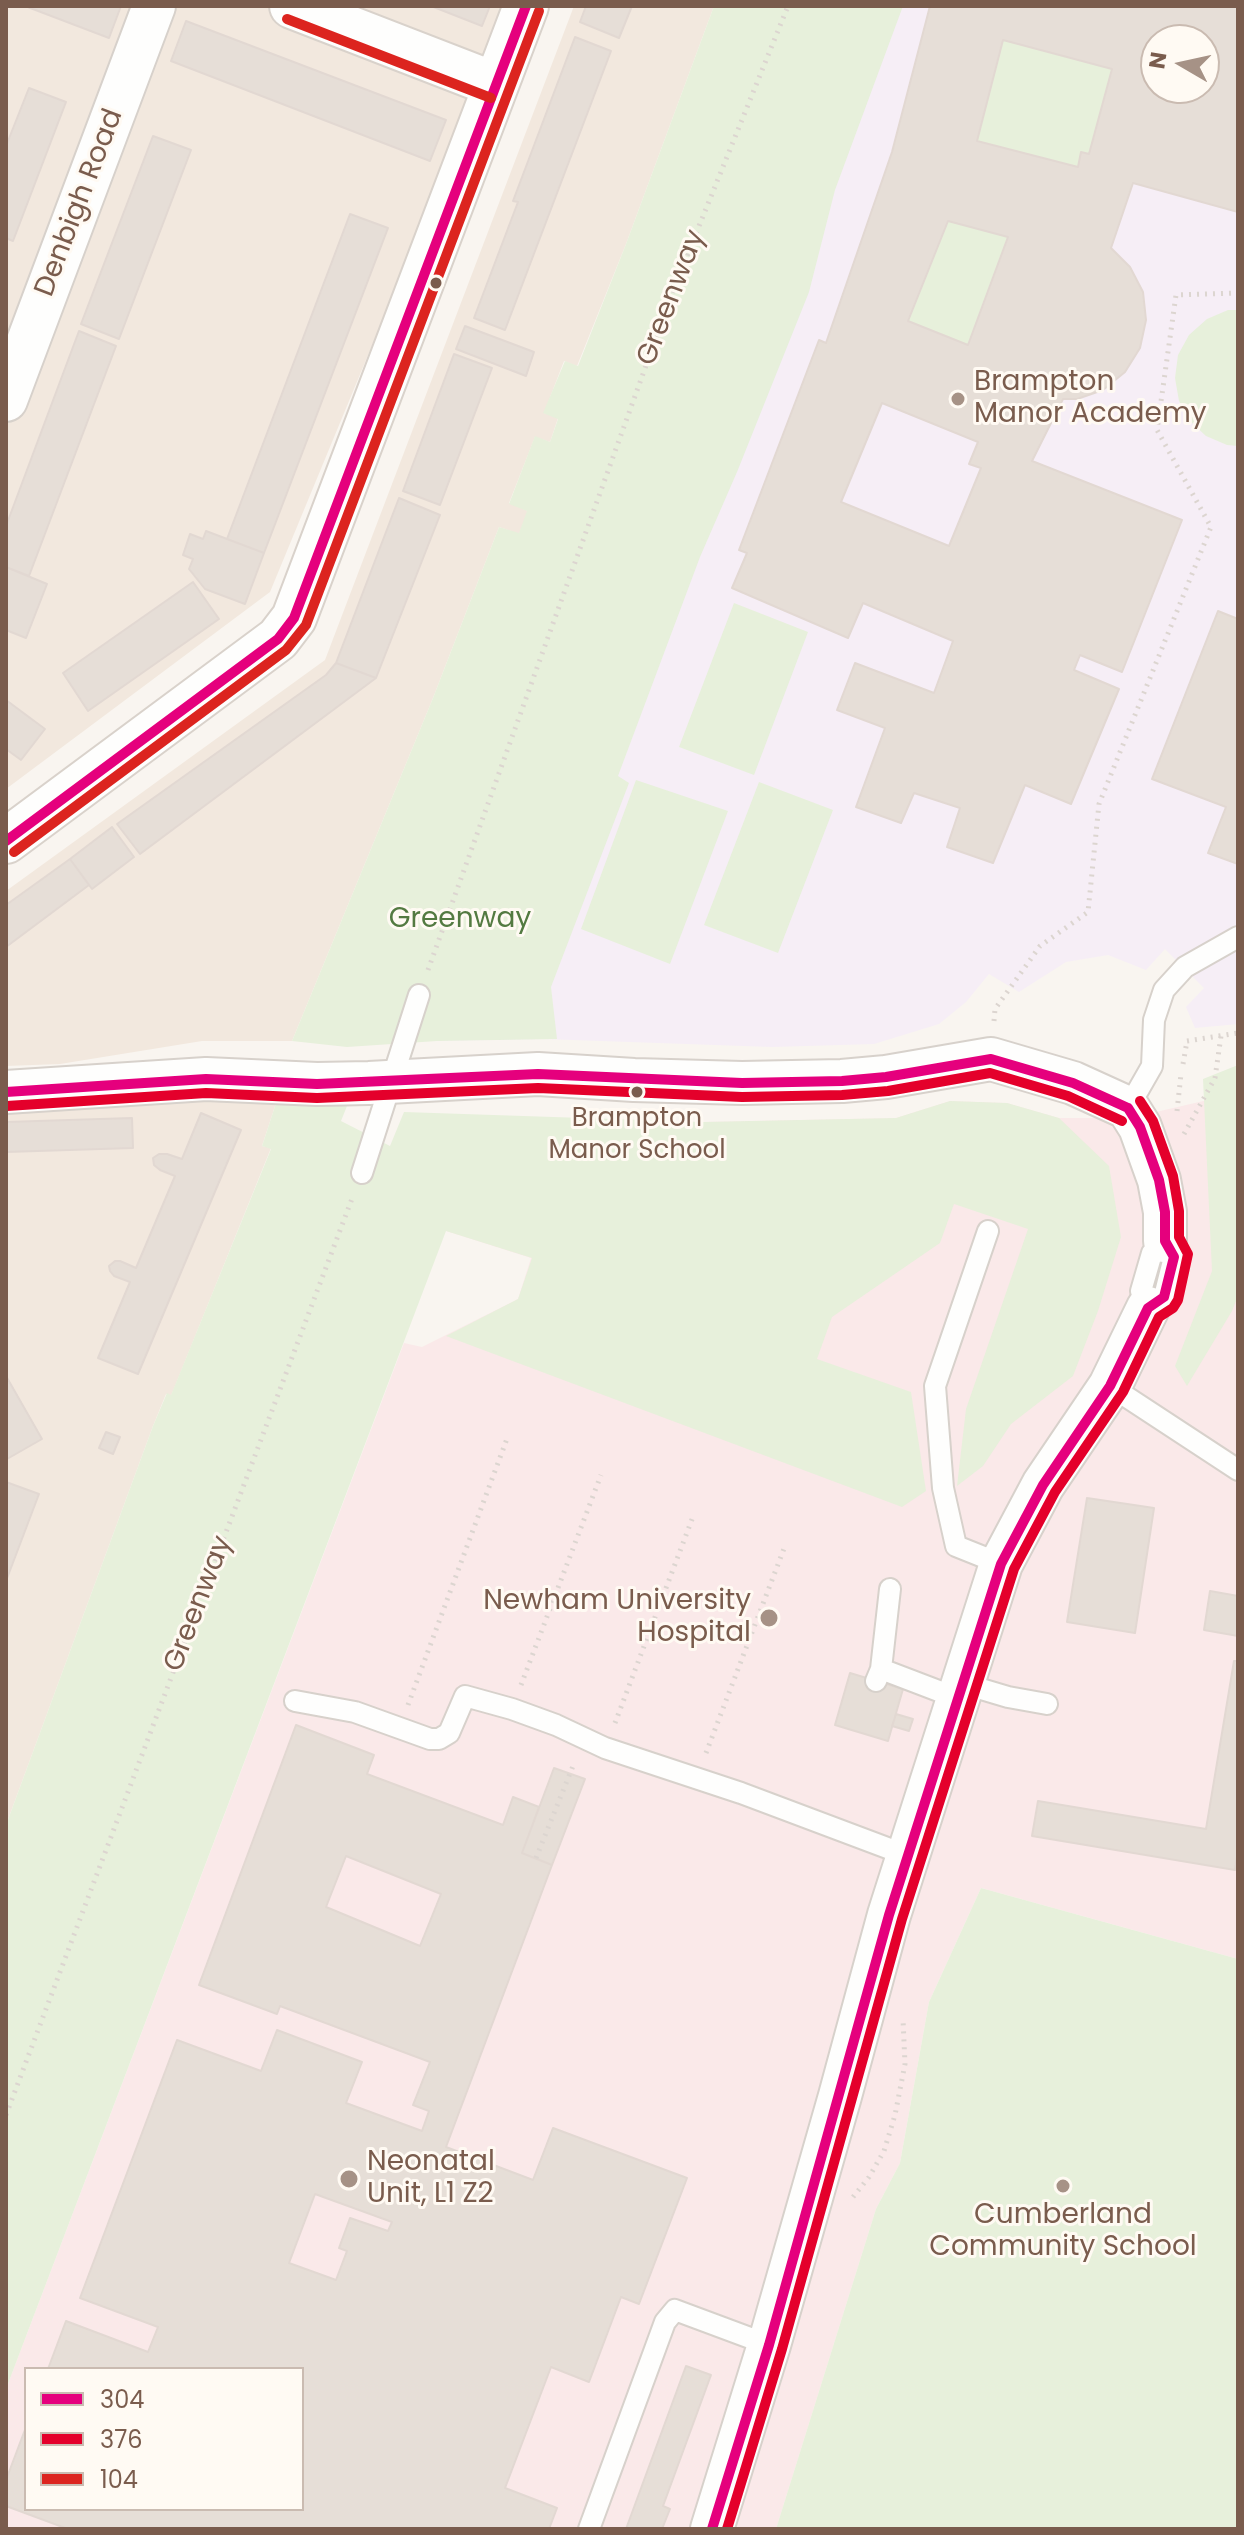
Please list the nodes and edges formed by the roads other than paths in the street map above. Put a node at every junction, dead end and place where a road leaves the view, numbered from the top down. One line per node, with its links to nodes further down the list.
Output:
1 (154, 6): 5 (street, Denbigh Road)
2 (292, 6): 4 (street)
3 (526, 6): 4 (street)
4 (496, 85): 6 (street)
5 (6, 400)
6 (6, 841)
7 (1238, 937): 11 (lane)
8 (419, 995): 9 (lane)
9 (391, 1082): 10 (street); 11 (street); 12 (lane)
10 (6, 1092)
11 (1128, 1108): 14 (street)
12 (362, 1173)
13 (988, 1231): 18 (lane)
14 (1165, 1241): 15 (lane)
15 (1148, 1308): 16 (street)
16 (1110, 1386): 17 (lane); 18 (street)
17 (1238, 1470)
18 (1001, 1564): 20 (street)
19 (890, 1589): 20 (lane)
20 (959, 1690): 22 (lane); 23 (street)
21 (295, 1701): 23 (lane)
22 (1047, 1704)
23 (906, 1855): 24 (street)
24 (769, 2345): 25 (lane); 26 (street)
25 (589, 2529)
26 (712, 2529)

